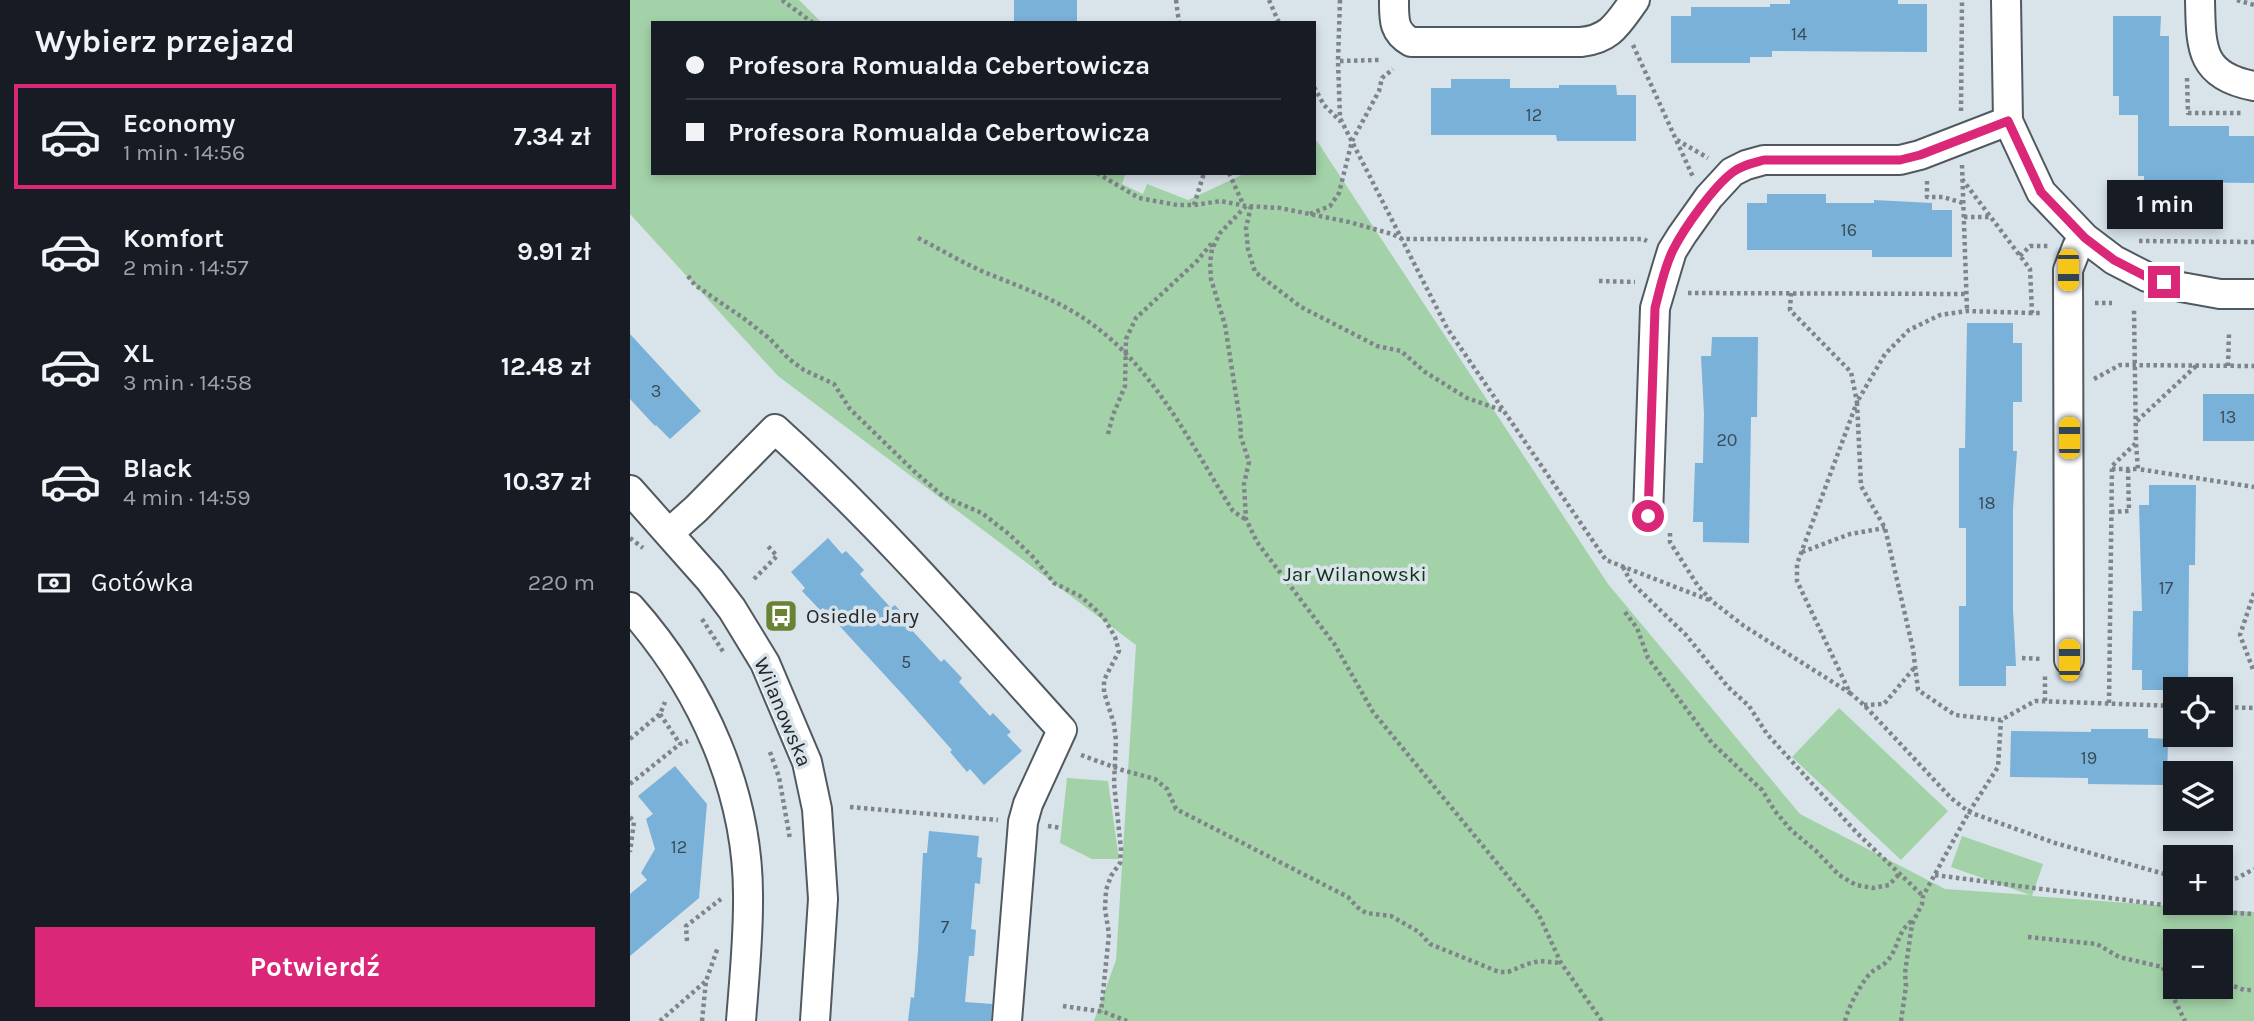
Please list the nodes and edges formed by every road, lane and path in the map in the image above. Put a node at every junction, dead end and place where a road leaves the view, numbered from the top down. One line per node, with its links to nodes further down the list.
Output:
1 (782, 0): 12 (path)
2 (1175, 0): 13 (path)
3 (1269, 0): 14 (path)
4 (1340, 0): 22 (path)
5 (1394, 0): 6 (street)
6 (1635, 0)
7 (1962, 0): 24 (path)
8 (2006, 0): 21 (street)
9 (2200, 0): 19 (street)
10 (2237, 0): 11 (path)
11 (2254, 5)
12 (810, 21)
13 (1180, 21)
14 (1278, 21)
15 (1629, 38): 29 (path)
16 (1379, 60): 17 (path)
17 (1340, 61)
18 (1393, 69): 23 (path)
19 (2254, 86)
20 (1316, 91): 22 (path)
21 (2008, 121): 24 (street); 42 (street)
22 (1343, 124): 23 (path)
23 (1352, 141): 34 (path); 39 (path)
24 (1958, 152): 28 (path); 29 (street)
25 (1100, 175): 32 (path)
26 (1203, 175): 32 (path)
27 (1230, 175): 33 (path)
28 (1962, 179): 31 (path); 36 (path)
29 (1709, 197): 73 (street)
30 (1927, 197): 31 (path)
31 (1963, 203): 35 (path)
32 (1194, 205): 33 (path)
33 (1247, 205): 34 (path); 37 (path); 62 (path)
34 (1309, 215): 39 (path)
35 (1964, 217): 36 (path); 49 (path)
36 (1991, 217): 43 (path)
37 (1217, 237): 55 (path); 72 (path)
38 (918, 238): 55 (path)
39 (1402, 239): 40 (path); 62 (path)
40 (1650, 242)
41 (2254, 242): 42 (path)
42 (2092, 243): 50 (street); 60 (street)
43 (2030, 269)
44 (688, 276): 103 (path)
45 (1599, 281): 46 (path)
46 (1646, 283)
47 (1675, 293): 48 (path)
48 (1791, 293): 49 (path); 61 (path)
49 (1967, 293): 52 (path)
50 (2254, 295)
51 (2134, 310): 56 (path)
52 (1967, 312): 53 (path); 61 (path)
53 (2032, 313)
54 (2229, 333): 58 (path)
55 (1128, 355): 64 (path); 72 (path)
56 (2135, 365): 57 (path); 60 (path); 63 (path)
57 (2196, 366): 58 (path); 63 (path)
58 (2228, 366): 59 (path)
59 (2254, 366)
60 (2068, 382): 85 (street)
61 (1857, 402): 74 (path); 77 (path)
62 (1504, 411): 78 (path)
63 (2136, 421): 65 (path)
64 (1108, 434)
65 (2136, 443): 66 (path); 68 (path)
66 (2112, 469): 67 (path); 71 (path)
67 (2128, 469): 68 (path); 71 (path)
68 (2138, 469): 69 (path)
69 (2254, 487)
70 (630, 490): 75 (street, Wilanowska)
71 (2111, 512): 91 (path)
72 (1246, 519): 124 (path)
73 (1659, 523): 81 (path)
74 (1885, 528): 77 (path); 87 (path)
75 (668, 533): 101 (street); 135 (street, Wilanowska)
76 (767, 545): 79 (path)
77 (1802, 552): 89 (path)
78 (1622, 566): 81 (path); 113 (path)
79 (754, 579)
80 (2254, 593): 88 (path)
81 (1713, 602): 89 (path)
82 (630, 607): 134 (street)
83 (1625, 612): 113 (path)
84 (701, 616): 86 (path)
85 (2069, 660)
86 (729, 661)
87 (1916, 666): 92 (path); 97 (path)
88 (2254, 672)
89 (1850, 693): 92 (path)
90 (667, 698): 96 (path)
91 (2109, 703): 93 (path); 97 (path)
92 (1864, 705): 106 (path)
93 (2163, 705)
94 (2233, 707): 95 (path)
95 (2254, 708)
96 (660, 714): 98 (path); 99 (path)
97 (2001, 720): 106 (path)
98 (630, 739)
99 (680, 744): 100 (path); 104 (path)
100 (699, 744)
101 (1054, 746): 103 (path); 108 (street)
102 (770, 751): 110 (path)
103 (1114, 767): 124 (path); 131 (path)
104 (630, 783)
105 (850, 807): 108 (path)
106 (1969, 812): 114 (path); 115 (path)
107 (630, 817): 111 (path)
108 (1023, 822): 109 (path); 136 (street)
109 (1061, 828)
110 (791, 842)
111 (630, 852)
112 (2254, 869): 116 (path)
113 (1900, 873): 118 (path)
114 (2163, 874)
115 (1935, 875): 118 (path); 119 (path)
116 (2233, 879)
117 (730, 893): 122 (path)
118 (1923, 896): 120 (path)
119 (2254, 914)
120 (1913, 920): 139 (path); 140 (path)
121 (2028, 937): 125 (path)
122 (687, 941)
123 (720, 942): 126 (path)
124 (1561, 963): 138 (path)
125 (2163, 967)
126 (706, 981): 132 (path); 133 (path)
127 (2233, 986): 128 (path)
128 (2254, 990)
129 (2174, 999): 141 (path)
130 (1063, 1006): 131 (path)
131 (1101, 1012): 137 (path)
132 (660, 1021)
133 (702, 1021)
134 (741, 1021)
135 (815, 1021)
136 (1007, 1021)
137 (1127, 1021)
138 (1602, 1021)
139 (1845, 1021)
140 (1901, 1021)
141 (2185, 1021)

